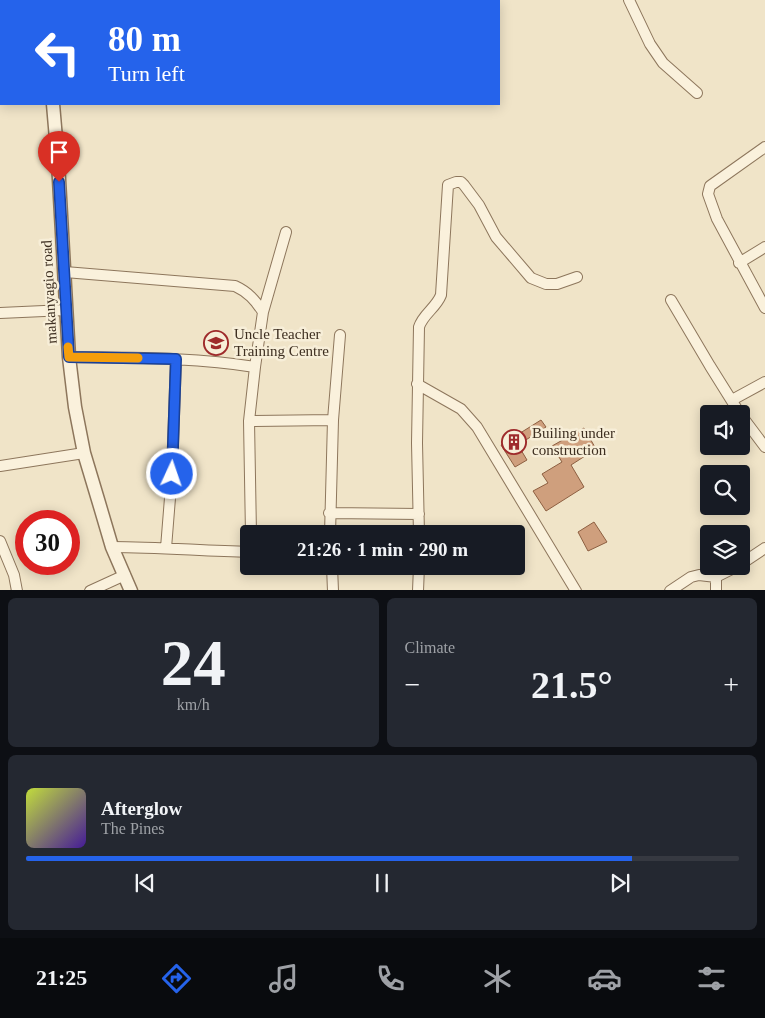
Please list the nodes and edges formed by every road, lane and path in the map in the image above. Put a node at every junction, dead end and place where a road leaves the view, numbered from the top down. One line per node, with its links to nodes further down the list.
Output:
1 (630, 0): 2 (street)
2 (697, 94)
3 (53, 105): 8 (street, makanyagio road)
4 (765, 147): 7 (street)
5 (286, 232): 13 (street)
6 (765, 247): 7 (street)
7 (739, 263): 11 (street)
8 (65, 272): 12 (street, makanyagio road); 13 (street)
9 (577, 277): 20 (street)
10 (671, 300): 21 (street)
11 (765, 308)
12 (66, 310): 14 (street); 16 (street, makanyagio road)
13 (263, 312): 18 (street)
14 (0, 313)
15 (340, 335): 23 (street)
16 (69, 357): 17 (street); 27 (street, makanyagio road)
17 (176, 359): 18 (street); 36 (street)
18 (255, 367): 24 (street)
19 (765, 382): 21 (street)
20 (417, 384): 30 (street); 50 (street)
21 (732, 400): 22 (street)
22 (735, 405)
23 (333, 420): 24 (street); 29 (street)
24 (249, 421): 31 (street)
25 (750, 426): 26 (street)
26 (765, 447)
27 (84, 453): 28 (street); 35 (street, makanyagio road)
28 (0, 466)
29 (330, 513): 30 (street); 32 (street)
30 (419, 514): 33 (street)
31 (251, 525)
32 (330, 525)
33 (419, 525)
34 (0, 541): 45 (street)
35 (112, 547): 36 (street); 40 (street, makanyagio road)
36 (166, 548): 38 (street)
37 (765, 548): 39 (street)
38 (240, 552)
39 (750, 558)
40 (125, 575): 46 (street); 47 (street, makanyagio road)
41 (332, 575): 48 (street)
42 (419, 575): 49 (street)
43 (720, 575): 44 (street)
44 (716, 577): 51 (street); 52 (street)
45 (17, 590)
46 (90, 590)
47 (131, 590)
48 (333, 590)
49 (418, 590)
50 (576, 590)
51 (670, 590)
52 (716, 590)

